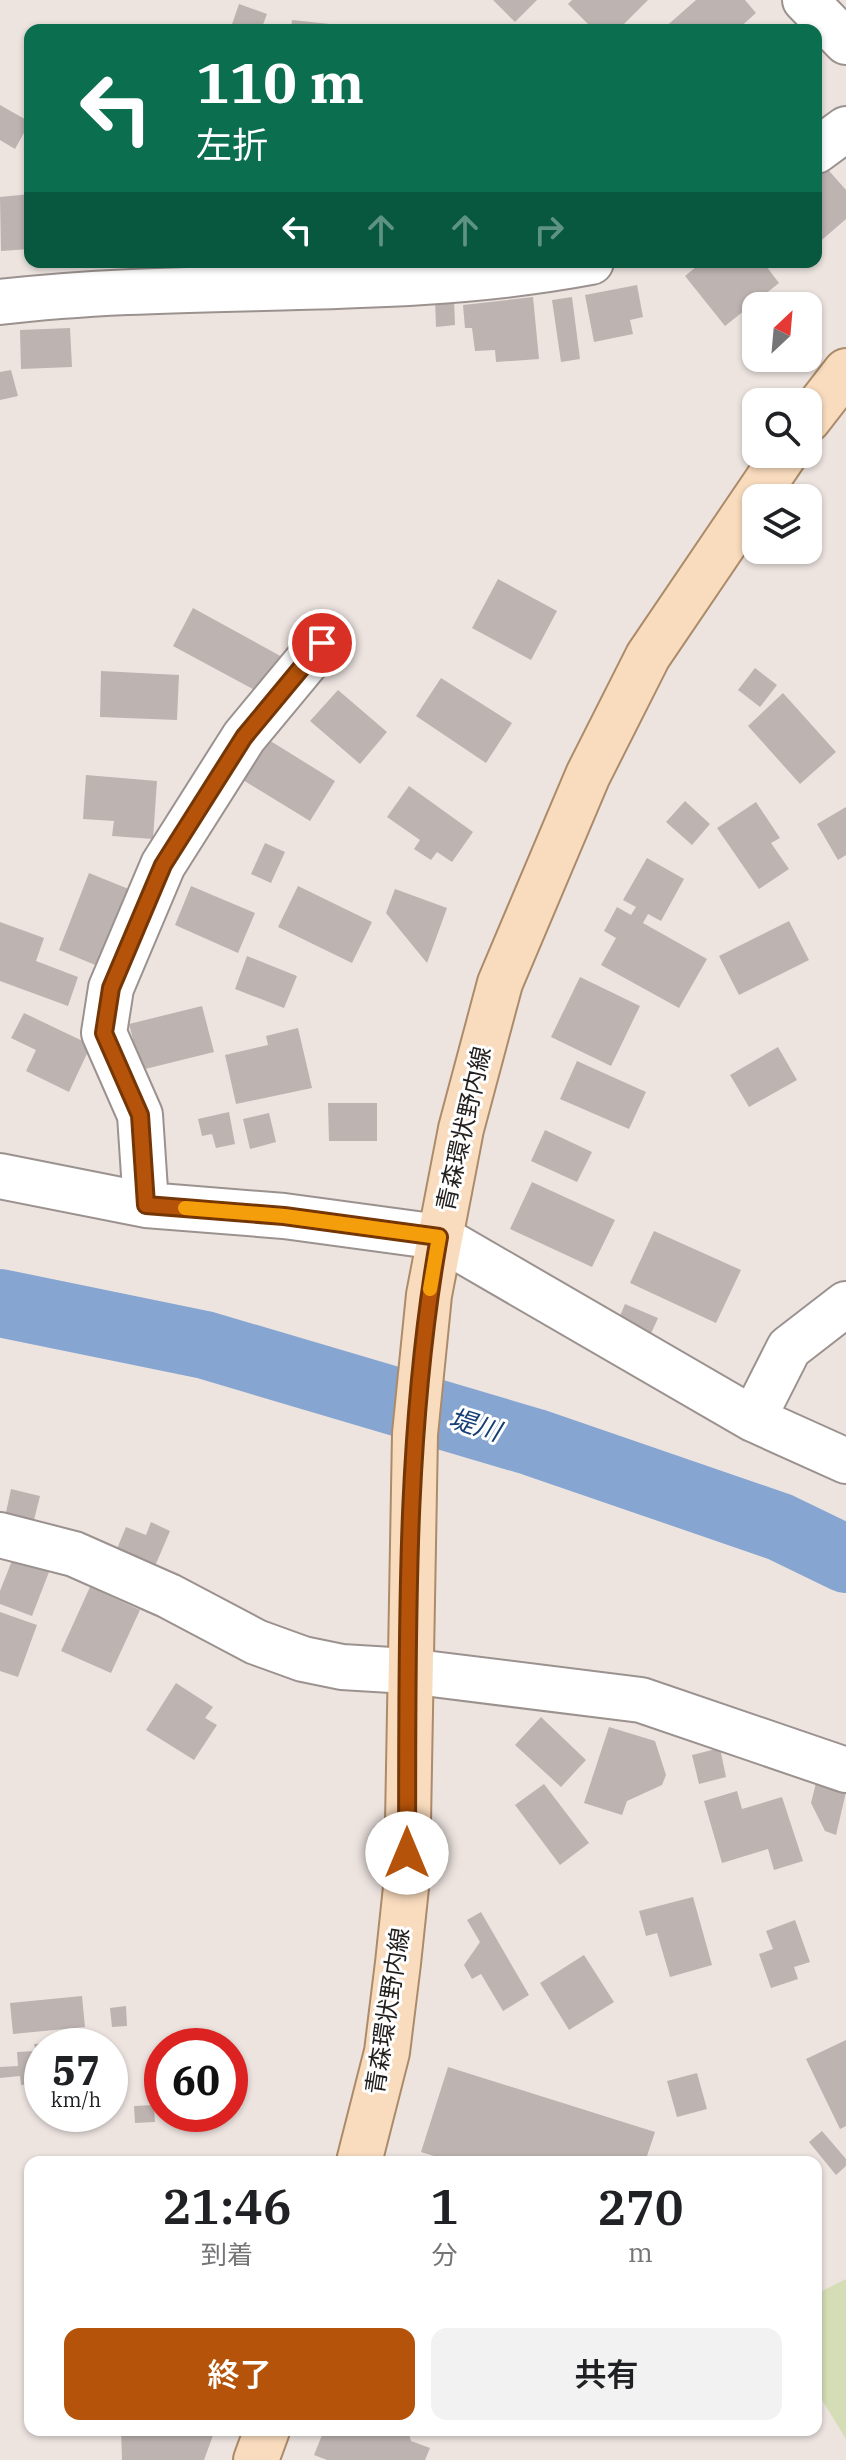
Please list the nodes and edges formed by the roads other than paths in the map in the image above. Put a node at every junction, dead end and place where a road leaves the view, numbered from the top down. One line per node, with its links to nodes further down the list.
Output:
1 (805, 0): 2 (street)
2 (846, 42)
3 (846, 129): 4 (street)
4 (822, 147)
5 (560, 268): 6 (street)
6 (0, 301)
7 (846, 371): 8 (main road)
8 (822, 402)
9 (776, 468): 13 (main road, 青森環状野内線)
10 (322, 643): 12 (street)
11 (0, 1176): 12 (street)
12 (146, 1205): 13 (street)
13 (439, 1237): 15 (street); 18 (main road, 青森環状野内線)
14 (846, 1304): 15 (street)
15 (753, 1419): 16 (street)
16 (846, 1461)
17 (0, 1535): 18 (street)
18 (408, 1671): 19 (street); 20 (main road, 青森環状野内線)
19 (846, 1770)
20 (361, 2156)
21 (265, 2436): 22 (main road)
22 (256, 2460)

